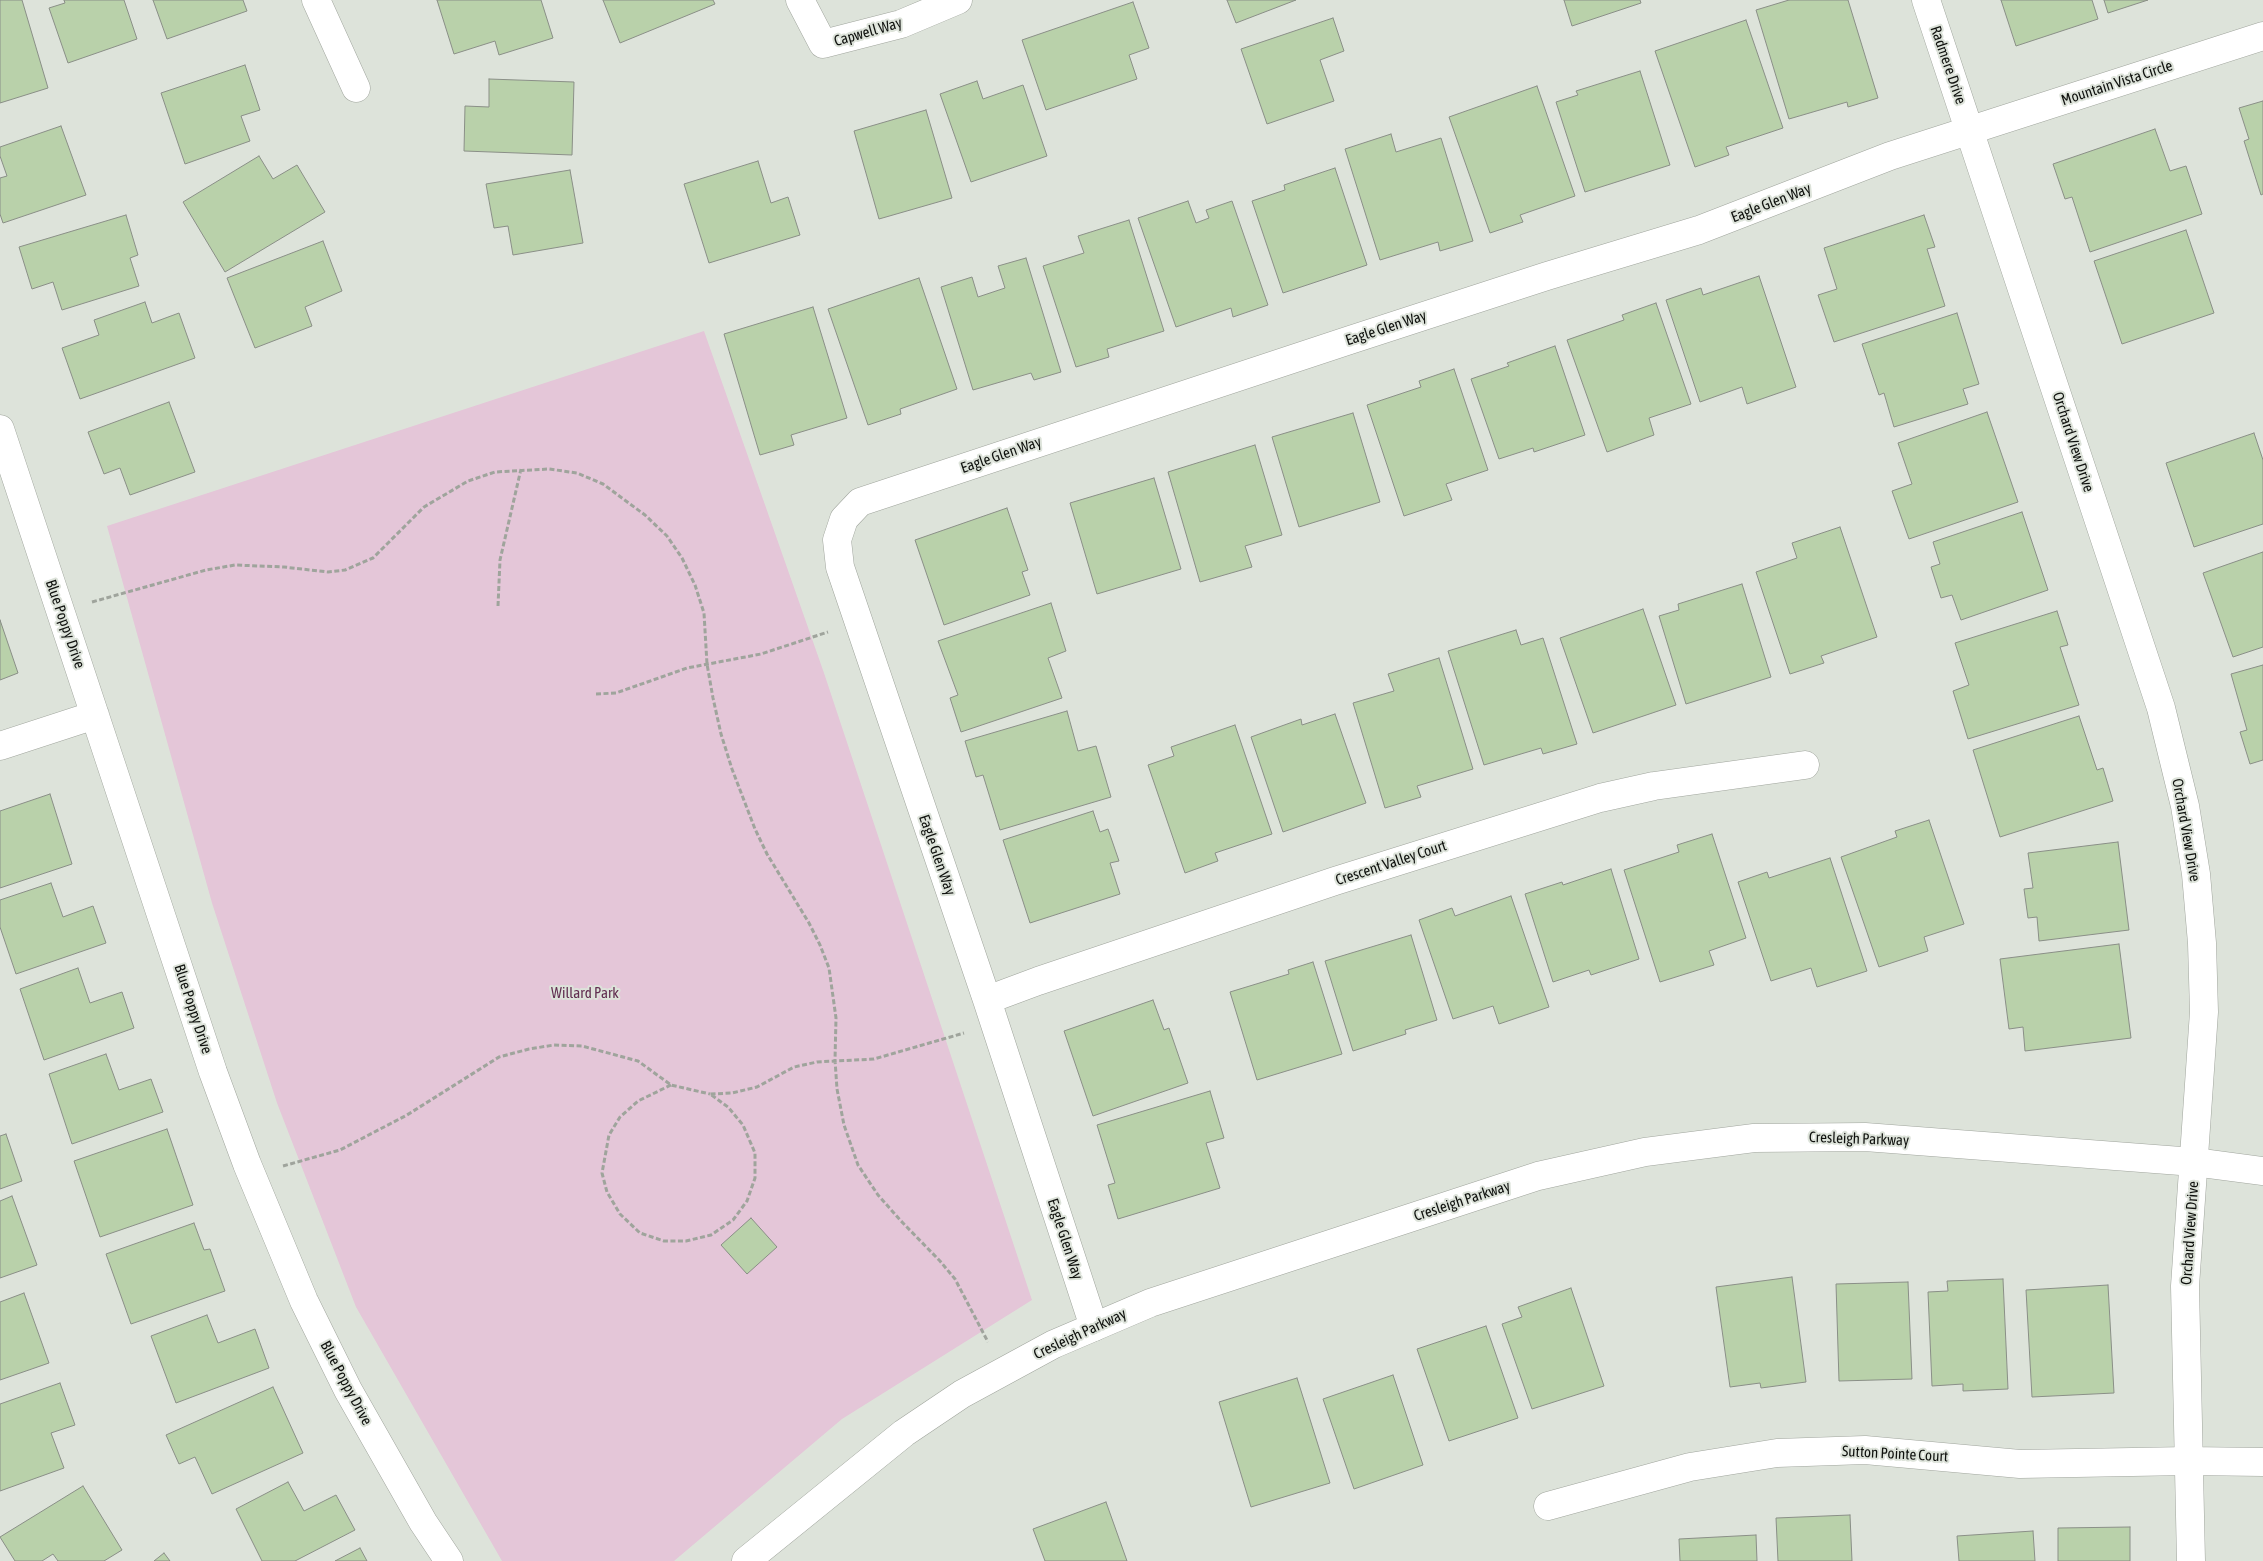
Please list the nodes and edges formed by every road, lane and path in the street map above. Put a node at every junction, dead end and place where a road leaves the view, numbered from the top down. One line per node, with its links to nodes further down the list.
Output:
1 (316, 0): 6 (street)
2 (800, 0): 3 (street, Capwell Way)
3 (958, 0)
4 (1926, 0): 7 (street, Radmere Drive)
5 (2263, 36): 7 (street, Mountain Vista Circle)
6 (356, 88)
7 (1970, 130): 12 (street, Eagle Glen Way); 23 (street, Orchard View Drive)
8 (0, 430): 11 (street, Blue Poppy Drive)
9 (521, 469): 10 (path); 11 (path); 13 (path)
10 (498, 606)
11 (60, 611): 15 (street, Blue Poppy Drive)
12 (858, 621): 13 (path); 18 (street, Eagle Glen Way)
13 (707, 664): 14 (path); 20 (path)
14 (596, 694)
15 (96, 715): 16 (street); 25 (street, Blue Poppy Drive)
16 (0, 746)
17 (1804, 765): 18 (street, Crescent Valley Court)
18 (986, 1000): 26 (street, Eagle Glen Way)
19 (969, 1031): 20 (path)
20 (835, 1060): 22 (path); 27 (path)
21 (671, 1085): 22 (path); 22 (path); 25 (path)
22 (710, 1094)
23 (2194, 1162): 24 (street, Cresleigh Parkway); 26 (street, Cresleigh Parkway); 28 (street, Orchard View Drive)
24 (2263, 1171)
25 (251, 1174): 31 (street, Blue Poppy Drive)
26 (1094, 1327): 27 (street, Cresleigh Parkway)
27 (1002, 1372): 32 (street, Cresleigh Parkway)
28 (2188, 1460): 29 (street, Sutton Pointe Court); 30 (street, Sutton Pointe Court); 33 (street, Orchard View Drive)
29 (2263, 1462)
30 (1548, 1506)
31 (448, 1561)
32 (746, 1561)
33 (2191, 1561)

